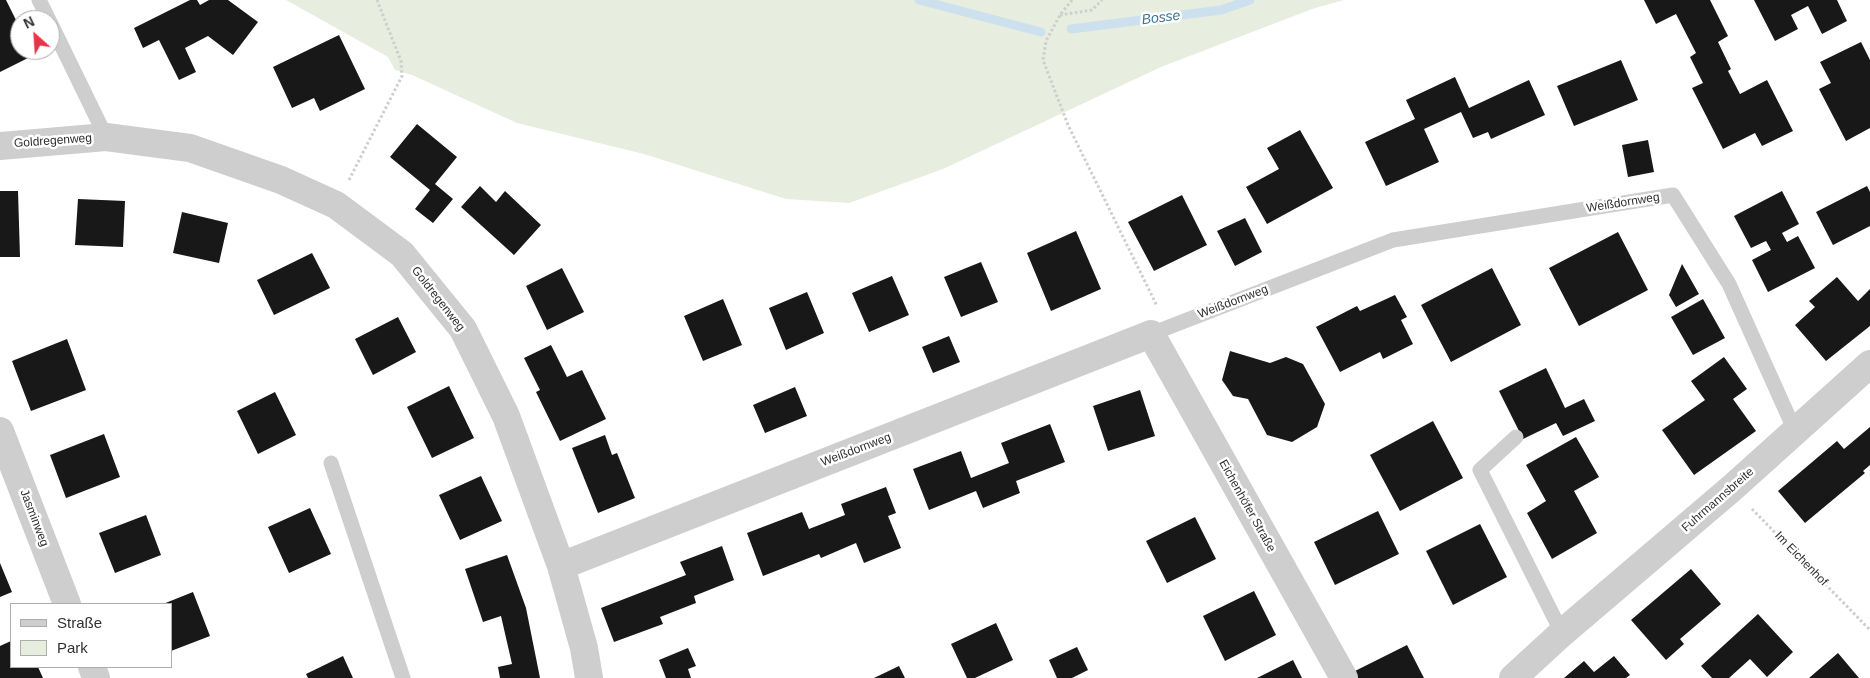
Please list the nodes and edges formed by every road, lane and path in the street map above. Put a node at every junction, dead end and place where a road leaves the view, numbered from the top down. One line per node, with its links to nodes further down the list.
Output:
1 (378, 0): 8 (path)
2 (1072, 0): 4 (path)
3 (1102, 0): 4 (path)
4 (1060, 15): 9 (path)
5 (60, 42): 6 (lane, Goldregenweg)
6 (106, 137): 7 (street, Goldregenweg); 8 (street, Goldregenweg)
7 (0, 146)
8 (336, 205): 16 (street, Goldregenweg)
9 (1151, 334): 12 (lane, Weißdornweg); 16 (street, Weißdornweg); 22 (street, Eichenhöfer Straße)
10 (1870, 364): 12 (street, Fuhrmannsbreite)
11 (0, 431): 17 (street, Jasminweg)
12 (1796, 431): 15 (street, Fuhrmannsbreite)
13 (1516, 437): 19 (lane)
14 (330, 463): 20 (lane)
15 (1732, 488): 18 (path, Im Eichenhof); 19 (street, Fuhrmannsbreite)
16 (561, 566): 21 (street, Goldregenweg)
17 (67, 603)
18 (1870, 630)
19 (1562, 633): 23 (street, Fuhrmannsbreite)
20 (403, 678)
21 (589, 678)
22 (1344, 678)
23 (1513, 678)

